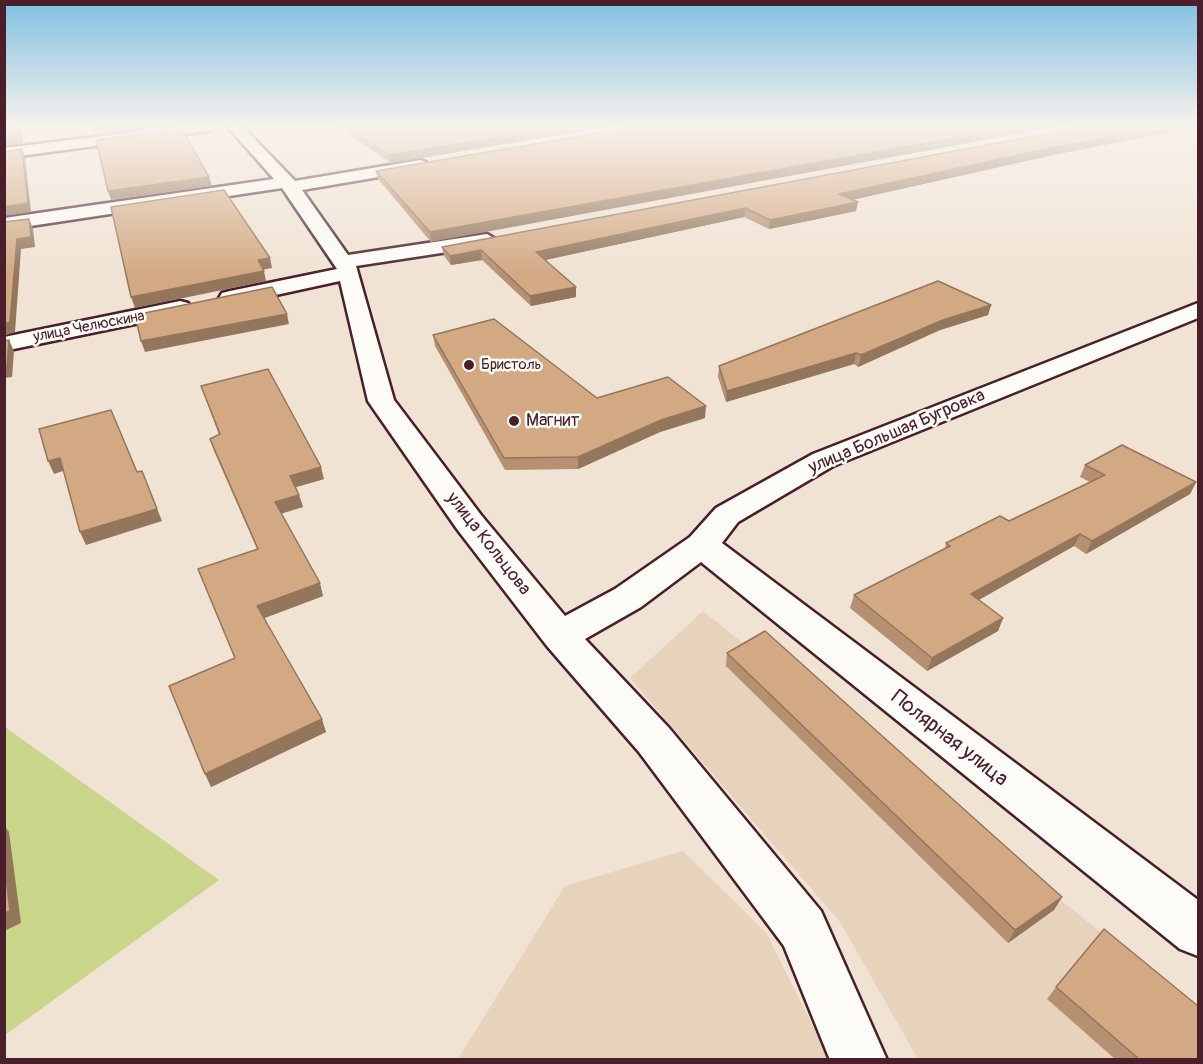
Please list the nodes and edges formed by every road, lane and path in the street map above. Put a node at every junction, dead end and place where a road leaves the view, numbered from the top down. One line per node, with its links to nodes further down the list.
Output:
1 (282, 177): 3 (street, улица Кольцова)
2 (337, 177): 3 (street)
3 (289, 184): 4 (street); 6 (street, улица Кольцова)
4 (4, 225)
5 (503, 237): 6 (street, улица Челюскина)
6 (346, 268): 8 (street, улица Челюскина); 10 (street, улица Кольцова)
7 (1198, 310): 9 (street, улица Большая Бугровка)
8 (4, 344)
9 (702, 545): 10 (street, улица Большая Бугровка); 11 (street, Полярная улица)
10 (560, 636): 12 (street, улица Кольцова)
11 (1198, 931)
12 (859, 1059)

